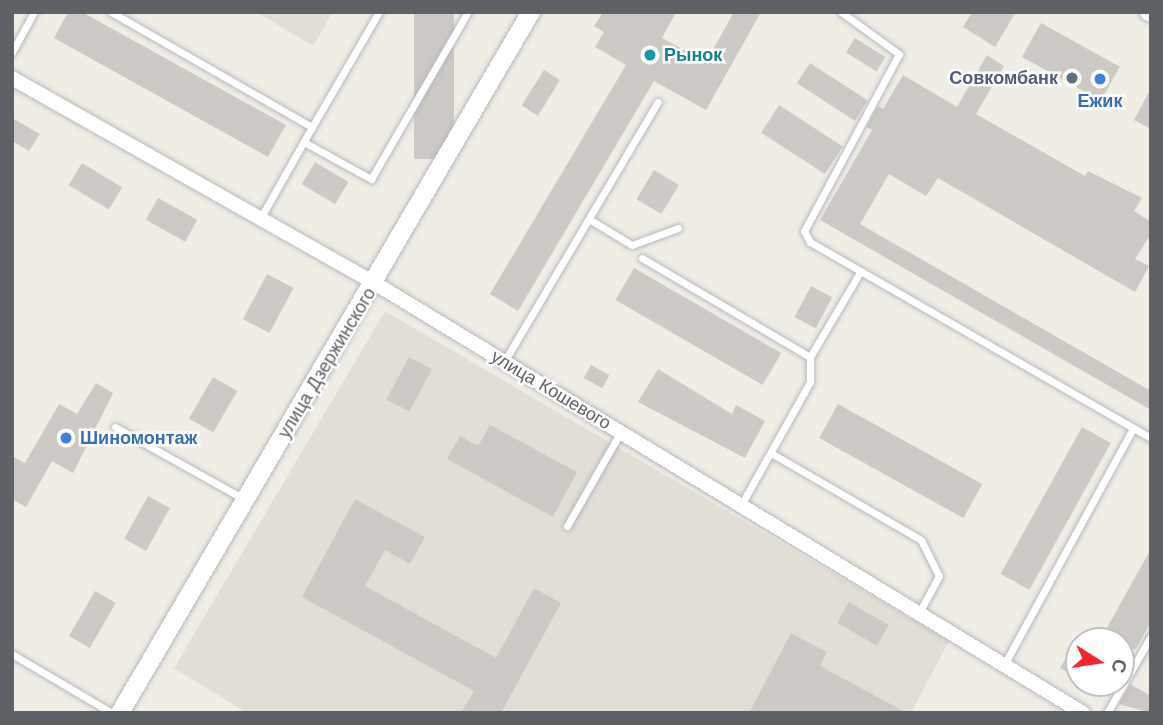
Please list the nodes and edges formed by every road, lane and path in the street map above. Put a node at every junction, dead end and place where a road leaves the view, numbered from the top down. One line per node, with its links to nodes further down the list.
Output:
1 (34, 12): 7 (lane)
2 (111, 12): 10 (lane)
3 (379, 12): 10 (lane)
4 (468, 12): 11 (lane)
5 (531, 12): 17 (street, улица Дзержинского)
6 (841, 12): 16 (lane)
7 (12, 52)
8 (12, 78): 12 (street, улица Кошевого)
9 (659, 102): 13 (lane)
10 (312, 127): 11 (lane)
11 (304, 142): 12 (lane)
12 (260, 219): 17 (street, улица Кошевого)
13 (589, 219): 14 (lane); 19 (lane)
14 (678, 228)
15 (642, 258): 18 (lane)
16 (860, 272): 18 (lane); 21 (lane)
17 (376, 284): 19 (street, улица Кошевого); 25 (street, улица Дзержинского)
18 (810, 357): 24 (lane)
19 (504, 362): 22 (street, улица Кошевого)
20 (115, 427): 25 (lane)
21 (1133, 428): 23 (lane); 31 (lane)
22 (620, 433): 26 (street, улица Кошевого); 27 (lane)
23 (1151, 438)
24 (771, 453): 26 (lane); 28 (lane)
25 (245, 500): 34 (street, улица Дзержинского)
26 (741, 506): 28 (street, улица Кошевого)
27 (567, 526)
28 (919, 613): 31 (street, улица Кошевого)
29 (1151, 636): 35 (lane)
30 (12, 654): 33 (lane)
31 (1004, 665): 32 (street, улица Кошевого)
32 (1074, 710)
33 (112, 713)
34 (120, 713)
35 (1107, 713)

